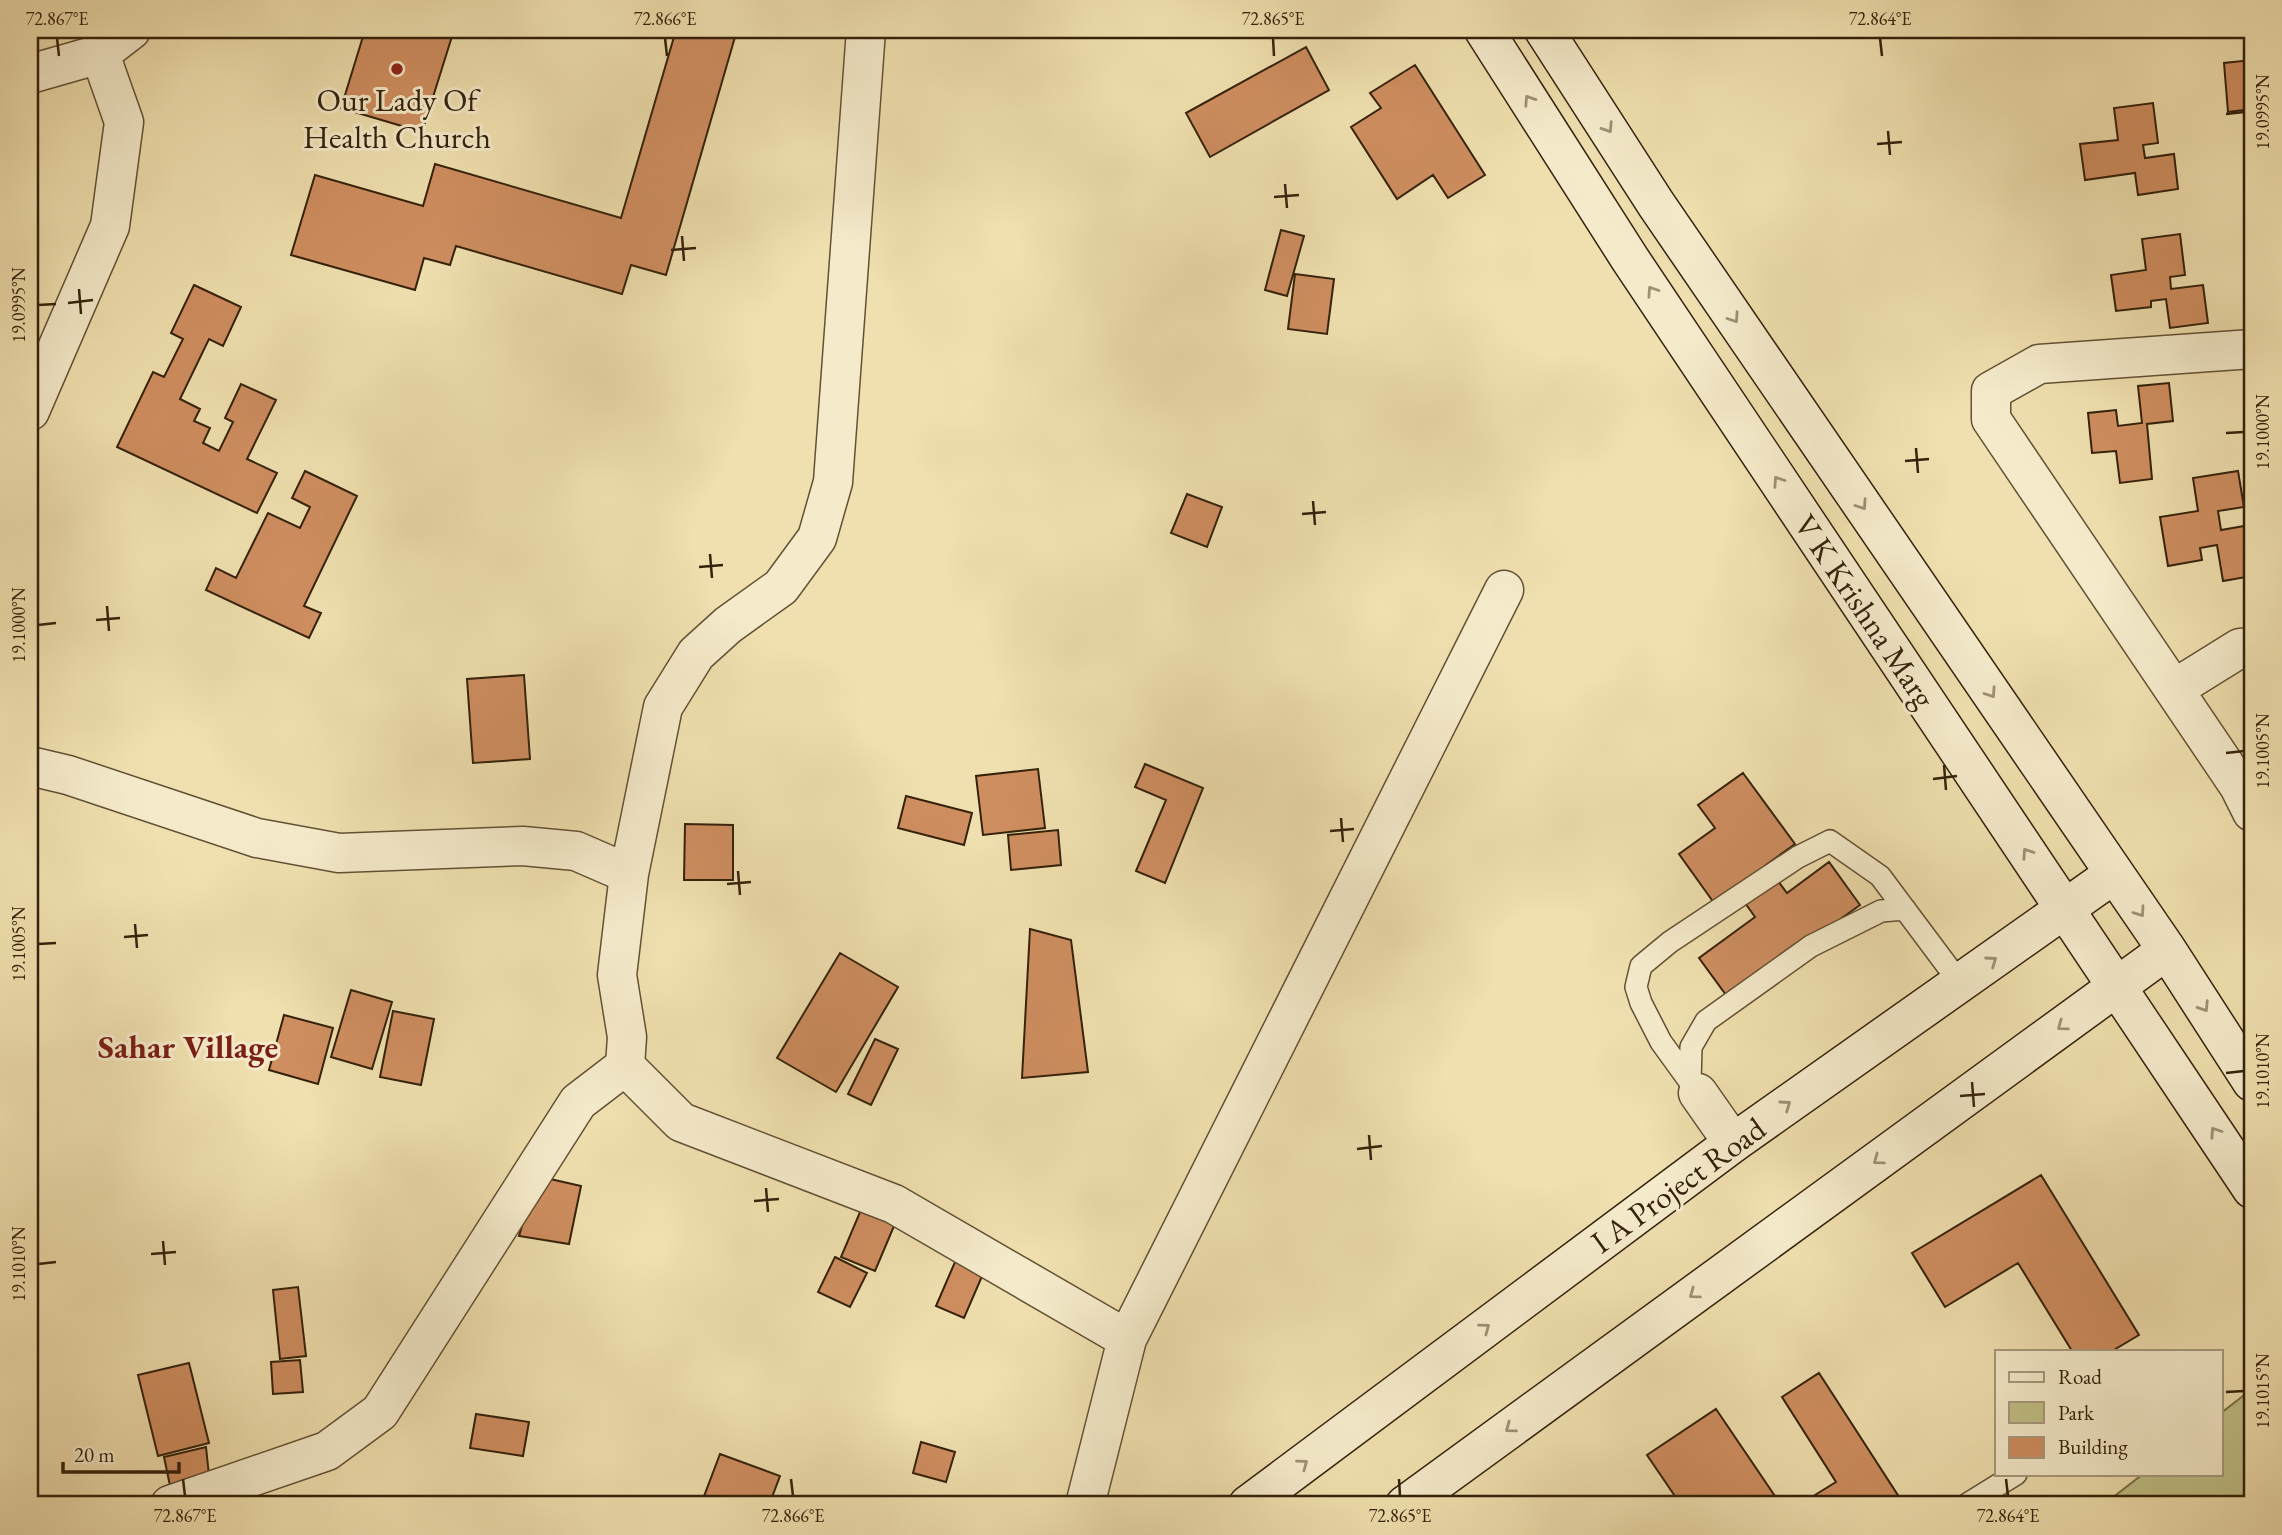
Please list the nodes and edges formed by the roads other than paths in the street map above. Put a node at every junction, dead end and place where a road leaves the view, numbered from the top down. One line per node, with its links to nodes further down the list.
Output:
1 (131, 30): 5 (street)
2 (866, 30): 16 (street)
3 (1484, 30): 8 (street, V K Krishna Marg, one-way to 3)
4 (1544, 30): 7 (street, V K Krishna Marg, one-way to 7)
5 (100, 54): 6 (street); 10 (street)
6 (30, 74)
7 (1671, 226): 8 (street); 17 (street, V K Krishna Marg, one-way to 17)
8 (1630, 259): 19 (street, V K Krishna Marg, one-way to 8)
9 (2252, 349): 13 (street)
10 (30, 411)
11 (1504, 590): 28 (street)
12 (2252, 647): 13 (street)
13 (2174, 689): 15 (street)
14 (30, 766): 16 (street)
15 (2248, 793)
16 (629, 874): 23 (street)
17 (2114, 874): 19 (street, I A Project Road); 20 (street, V K Krishna Marg, one-way to 20)
18 (1905, 909): 21 (lane); 25 (lane); 25 (lane)
19 (2065, 910): 21 (street, I A Project Road, one-way to 19); 22 (street, V K Krishna Marg)
20 (2167, 950): 22 (street); 24 (street, V K Krishna Marg, one-way to 24)
21 (1961, 983): 26 (street, I A Project Road, one-way to 21)
22 (2117, 986): 27 (street, V K Krishna Marg, one-way to 22); 33 (street, one-way to 33)
23 (625, 1066): 28 (street); 30 (street)
24 (2252, 1082)
25 (1694, 1088): 26 (street)
26 (1732, 1143): 32 (street, I A Project Road, one-way to 26)
27 (2252, 1189)
28 (1127, 1339): 31 (street)
29 (2013, 1476): 34 (lane)
30 (170, 1505)
31 (1085, 1505)
32 (1248, 1505)
33 (1405, 1505)
34 (1966, 1505)

